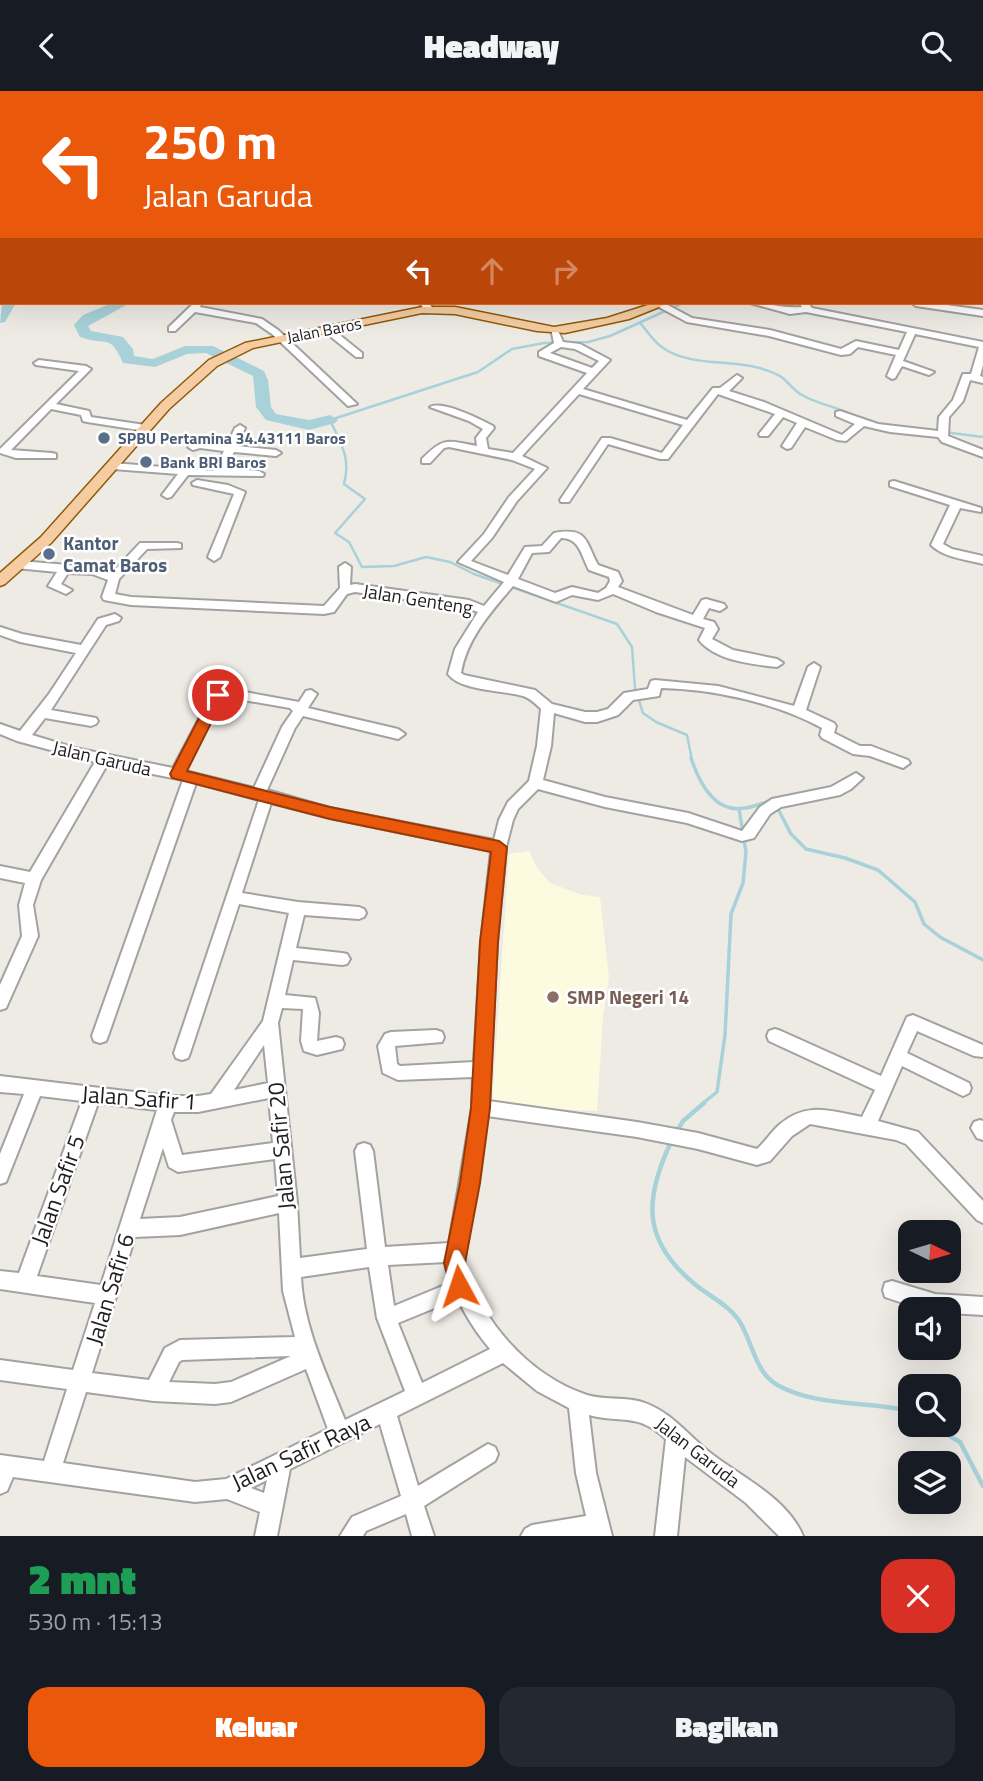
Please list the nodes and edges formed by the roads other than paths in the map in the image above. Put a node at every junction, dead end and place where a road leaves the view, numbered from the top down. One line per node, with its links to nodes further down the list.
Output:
1 (763, 305): 6 (street)
2 (929, 305): 7 (street)
3 (196, 306): 8 (street); 11 (street)
4 (427, 306): 9 (main road, Jalan Baros); 12 (main road, Jalan Baros)
5 (665, 306): 12 (main road, Jalan Baros); 15 (street)
6 (806, 306): 10 (street)
7 (983, 313)
8 (172, 329)
9 (328, 330): 11 (main road, Jalan Baros); 14 (street)
10 (912, 331): 13 (street); 15 (street)
11 (279, 339): 24 (street); 32 (main road, Jalan Baros)
12 (557, 339): 17 (street); 17 (street)
13 (983, 346): 21 (street)
14 (359, 355)
15 (900, 358): 18 (street); 19 (street)
16 (39, 368): 25 (street)
17 (593, 372): 22 (street)
18 (929, 372)
19 (892, 376)
20 (737, 378): 23 (street)
21 (979, 378): 34 (street)
22 (576, 390): 30 (street); 43 (street)
23 (722, 392): 27 (street); 30 (street)
24 (352, 404)
25 (49, 406): 32 (street); 42 (street)
26 (435, 407): 39 (street)
27 (781, 413): 29 (street); 35 (street)
28 (840, 414): 31 (street)
29 (803, 422): 31 (street); 36 (street)
30 (690, 424): 51 (street)
31 (861, 424): 34 (street)
32 (145, 428): 45 (main road)
33 (240, 428): 38 (street)
34 (943, 430): 41 (street)
35 (764, 434)
36 (787, 446)
37 (193, 447): 38 (street)
38 (230, 448): 40 (street); 46 (street)
39 (483, 450): 43 (street); 44 (street)
40 (276, 453)
41 (983, 454)
42 (52, 456)
43 (515, 457): 62 (street)
44 (426, 461)
45 (113, 466): 48 (street); 57 (main road)
46 (219, 471): 47 (street); 48 (street)
47 (259, 474)
48 (181, 477): 50 (street); 55 (street)
49 (894, 484): 52 (street)
50 (167, 495)
51 (565, 500)
52 (956, 504): 53 (street); 56 (street)
53 (981, 507)
54 (177, 546): 60 (street)
55 (214, 557)
56 (983, 561)
57 (20, 565): 59 (street); 61 (main road)
58 (345, 567): 63 (street)
59 (64, 570): 60 (street); 65 (street)
60 (114, 578): 63 (street, Jalan Genteng)
61 (0, 581)
62 (508, 583): 64 (street); 64 (street); 67 (street)
63 (346, 589): 67 (street, Jalan Genteng)
64 (612, 589): 69 (street)
65 (66, 590)
66 (720, 607): 69 (street)
67 (486, 611): 75 (street, Jalan Genteng)
68 (115, 618): 71 (street)
69 (696, 621): 72 (street)
70 (0, 631): 71 (street)
71 (83, 650): 78 (street)
72 (777, 663)
73 (814, 667): 77 (street)
74 (311, 694): 76 (street)
75 (548, 707): 77 (street); 87 (street)
76 (300, 711): 81 (street); 85 (street); 88 (street)
77 (799, 711): 84 (street)
78 (43, 713): 79 (street); 82 (street)
79 (91, 721)
80 (0, 729): 82 (street, Jalan Garuda)
81 (398, 734)
82 (22, 738): 83 (street, Jalan Garuda)
83 (104, 759): 85 (street, Jalan Garuda); 91 (street)
84 (903, 763)
85 (184, 776): 88 (street, Jalan Garuda); 100 (street)
86 (856, 778): 87 (street)
87 (534, 783): 89 (street)
88 (263, 794): 89 (street, Jalan Garuda); 92 (street)
89 (499, 847): 107 (street, Jalan Garuda)
90 (0, 872): 91 (street)
91 (34, 879): 98 (street)
92 (233, 897): 93 (street); 105 (street)
93 (298, 908): 94 (street); 95 (street)
94 (359, 913)
95 (286, 953): 96 (street); 97 (street)
96 (342, 959)
97 (274, 1001): 99 (street); 103 (street)
98 (0, 1003)
99 (270, 1023): 112 (street, Jalan Safir 20); 114 (street)
100 (100, 1036)
101 (775, 1036): 109 (street)
102 (436, 1037): 107 (street)
103 (336, 1044)
104 (980, 1051): 106 (street)
105 (182, 1053)
106 (897, 1056): 109 (street); 110 (street)
107 (483, 1069): 115 (street, Jalan Garuda)
108 (0, 1084): 111 (street, Jalan Safir 1)
109 (884, 1086): 117 (street)
110 (963, 1088)
111 (35, 1089): 113 (street, Jalan Safir 1); 120 (street)
112 (276, 1089): 114 (street, Jalan Safir 1); 118 (street, Jalan Safir 20)
113 (92, 1096): 116 (street, Jalan Safir 1); 128 (street, Jalan Safir 5)
114 (216, 1101): 116 (street, Jalan Safir 1)
115 (480, 1108): 117 (street); 124 (street, Jalan Garuda)
116 (166, 1112): 118 (street); 123 (street, Jalan Safir 6)
117 (867, 1126): 122 (street)
118 (281, 1150): 121 (street, Jalan Safir 20)
119 (364, 1151): 125 (street)
120 (0, 1176)
121 (288, 1203): 123 (street); 126 (street, Jalan Safir 20)
122 (983, 1214)
123 (128, 1229): 130 (street, Jalan Safir 6)
124 (456, 1252): 125 (street); 135 (street, Jalan Garuda)
125 (376, 1257): 126 (street); 133 (street)
126 (290, 1269): 134 (street, Jalan Safir 20)
127 (0, 1280): 128 (street)
128 (24, 1283): 130 (street)
129 (892, 1290): 132 (street)
130 (108, 1294): 137 (street, Jalan Safir 6)
131 (445, 1294): 133 (street)
132 (983, 1306)
133 (387, 1318): 139 (street)
134 (310, 1351): 138 (street); 138 (street); 143 (street, Jalan Safir 20)
135 (505, 1352): 139 (street, Jalan Safir Raya); 140 (street, Jalan Garuda)
136 (0, 1370): 137 (street)
137 (82, 1381): 138 (street); 147 (street, Jalan Safir 6)
138 (154, 1391)
139 (416, 1395): 141 (street, Jalan Safir Raya)
140 (578, 1402): 142 (street, Jalan Garuda); 151 (street)
141 (386, 1412): 143 (street, Jalan Safir Raya); 149 (street)
142 (677, 1434): 156 (street); 157 (street, Jalan Garuda)
143 (340, 1435): 145 (street, Jalan Safir Raya)
144 (488, 1454): 149 (street)
145 (281, 1462): 148 (street, Jalan Safir Raya); 150 (street)
146 (2, 1471): 147 (street, Jalan Safir Raya)
147 (50, 1473): 148 (street, Jalan Safir Raya)
148 (227, 1489): 150 (street)
149 (415, 1500): 153 (street); 154 (street)
150 (272, 1506): 152 (street)
151 (600, 1530): 155 (street)
152 (266, 1536)
153 (351, 1536)
154 (423, 1536)
155 (532, 1536)
156 (666, 1536)
157 (792, 1536)

